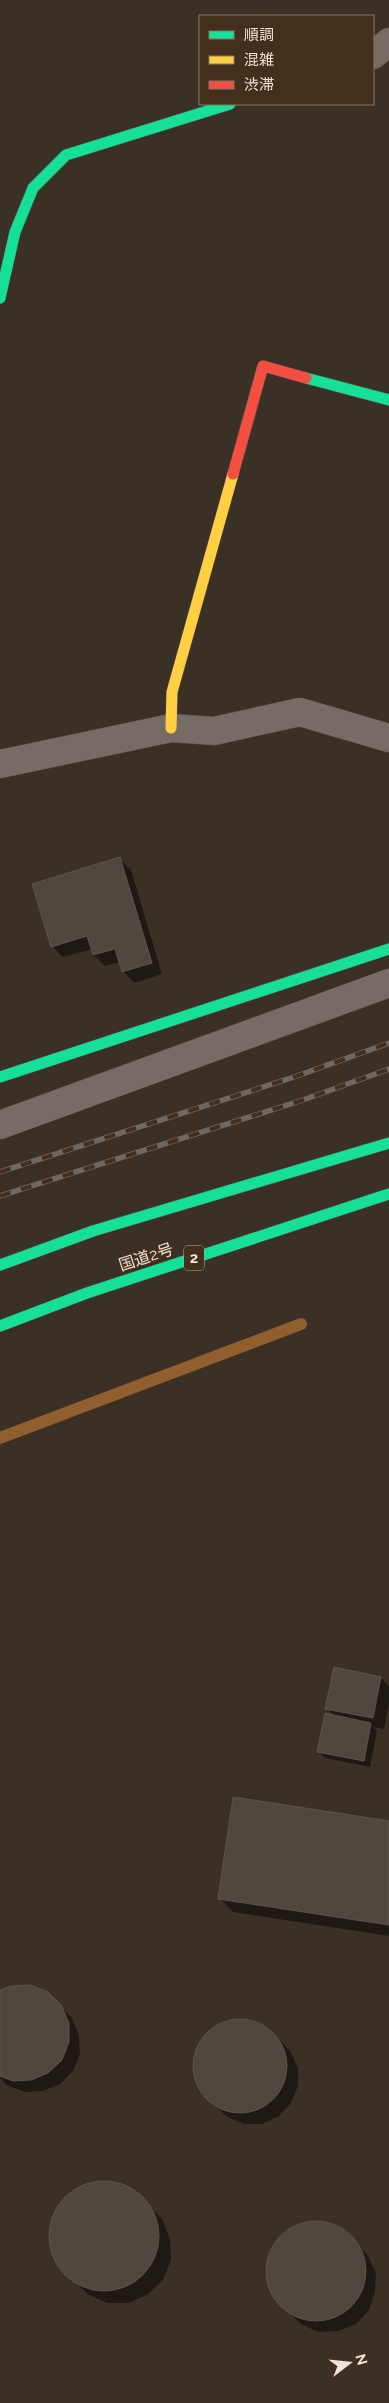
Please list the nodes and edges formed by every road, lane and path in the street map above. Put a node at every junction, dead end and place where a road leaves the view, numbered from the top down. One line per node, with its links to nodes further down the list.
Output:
1 (389, 42): 2 (street)
2 (374, 54)
3 (227, 105): 4 (main road)
4 (0, 298)
5 (389, 400): 6 (main road)
6 (170, 728): 7 (street); 8 (street)
7 (389, 738)
8 (0, 764)
9 (389, 949): 11 (main road)
10 (389, 983): 12 (street)
11 (0, 1077)
12 (0, 1125)
13 (389, 1143): 15 (main road)
14 (389, 1194): 16 (main road, 国道2号 / 2)
15 (0, 1265)
16 (0, 1326)

